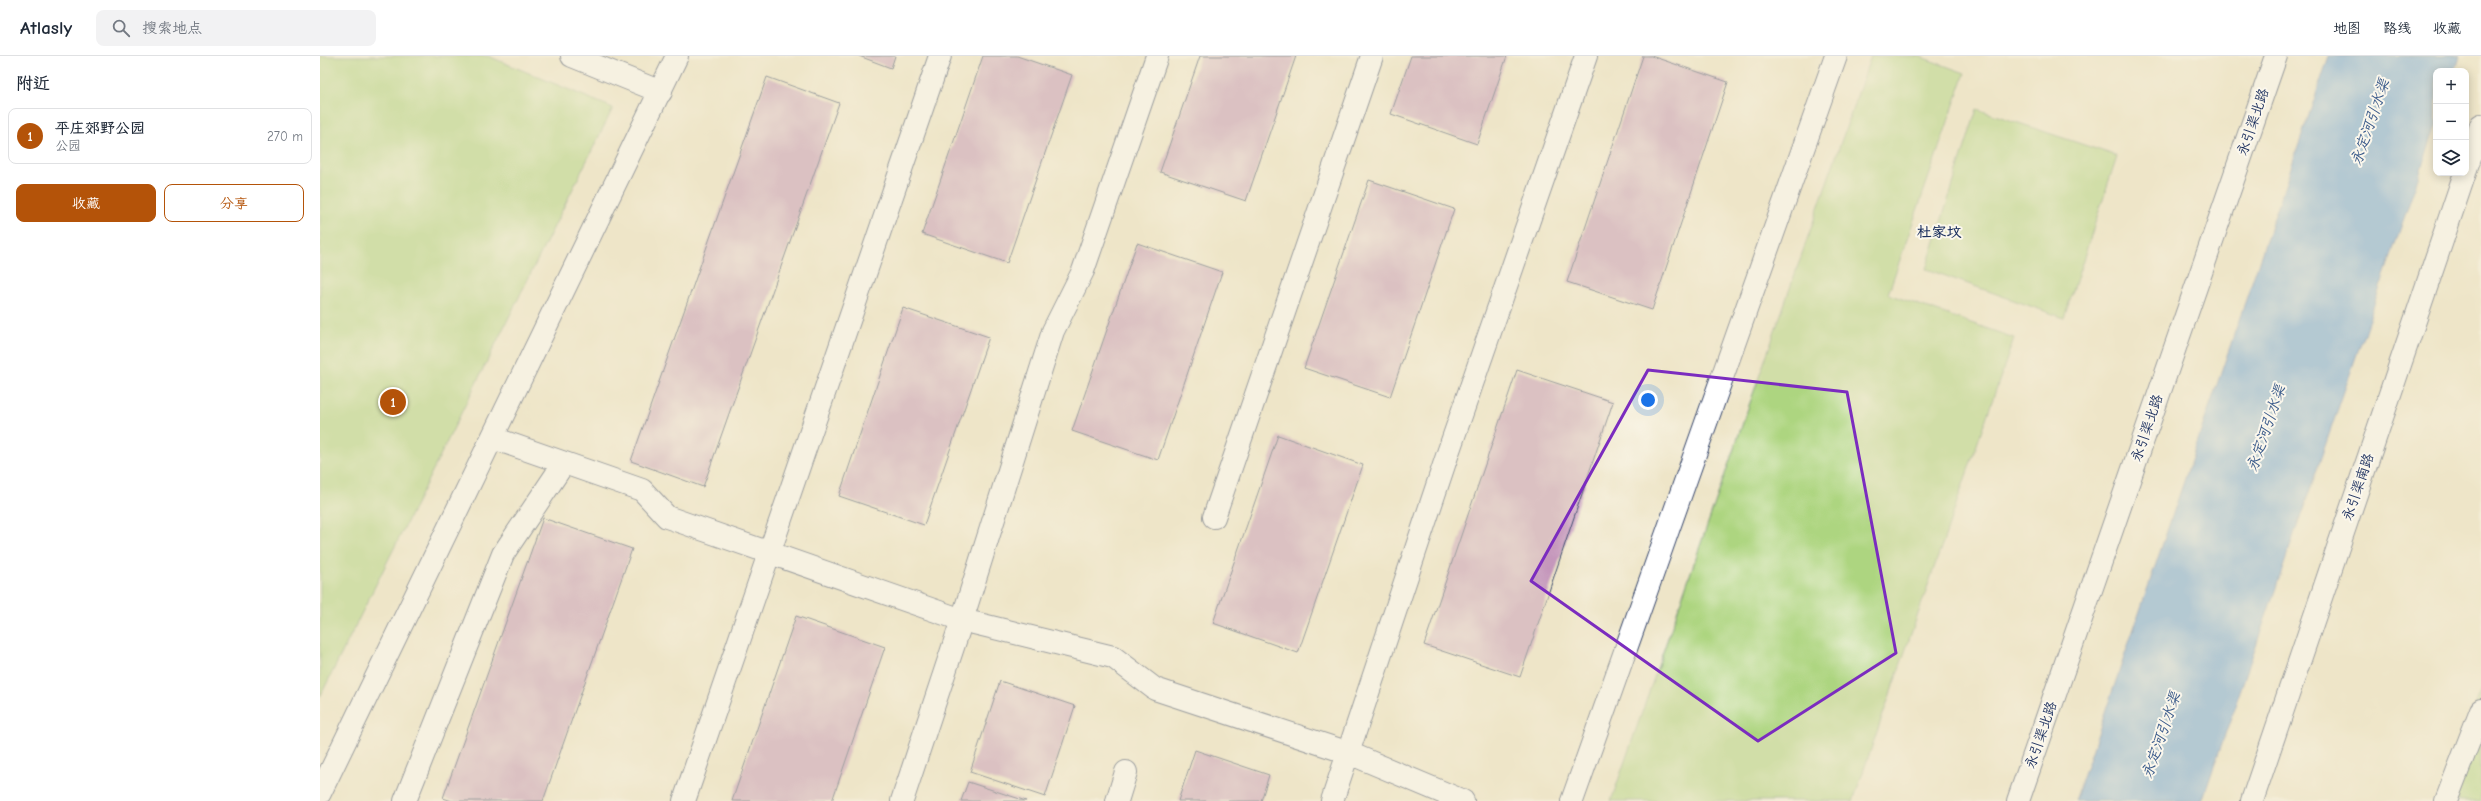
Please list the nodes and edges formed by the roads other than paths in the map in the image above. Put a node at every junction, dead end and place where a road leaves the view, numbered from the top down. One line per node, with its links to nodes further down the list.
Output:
1 (572, 56): 9 (street)
2 (677, 56): 9 (street)
3 (940, 56): 16 (street)
4 (1157, 56): 17 (street)
5 (1372, 56): 15 (street)
6 (1586, 56): 19 (street)
7 (1836, 56): 28 (street)
8 (2276, 56): 29 (street, 永引渠北路)
9 (661, 92): 13 (street)
10 (2481, 125): 11 (street)
11 (2469, 161)
12 (2464, 176): 30 (street, 永引渠南路)
13 (493, 438): 14 (street); 21 (street)
14 (564, 463): 16 (street); 22 (street)
15 (1214, 517)
16 (769, 554): 17 (street); 23 (street)
17 (962, 620): 19 (street); 24 (street)
18 (2481, 710): 31 (street)
19 (1349, 753): 26 (street); 27 (street)
20 (1126, 772): 25 (street)
21 (320, 793)
22 (405, 801)
23 (684, 801)
24 (902, 801)
25 (1117, 801)
26 (1332, 801)
27 (1463, 801)
28 (1572, 801)
29 (2018, 801)
30 (2252, 801)
31 (2446, 801)

